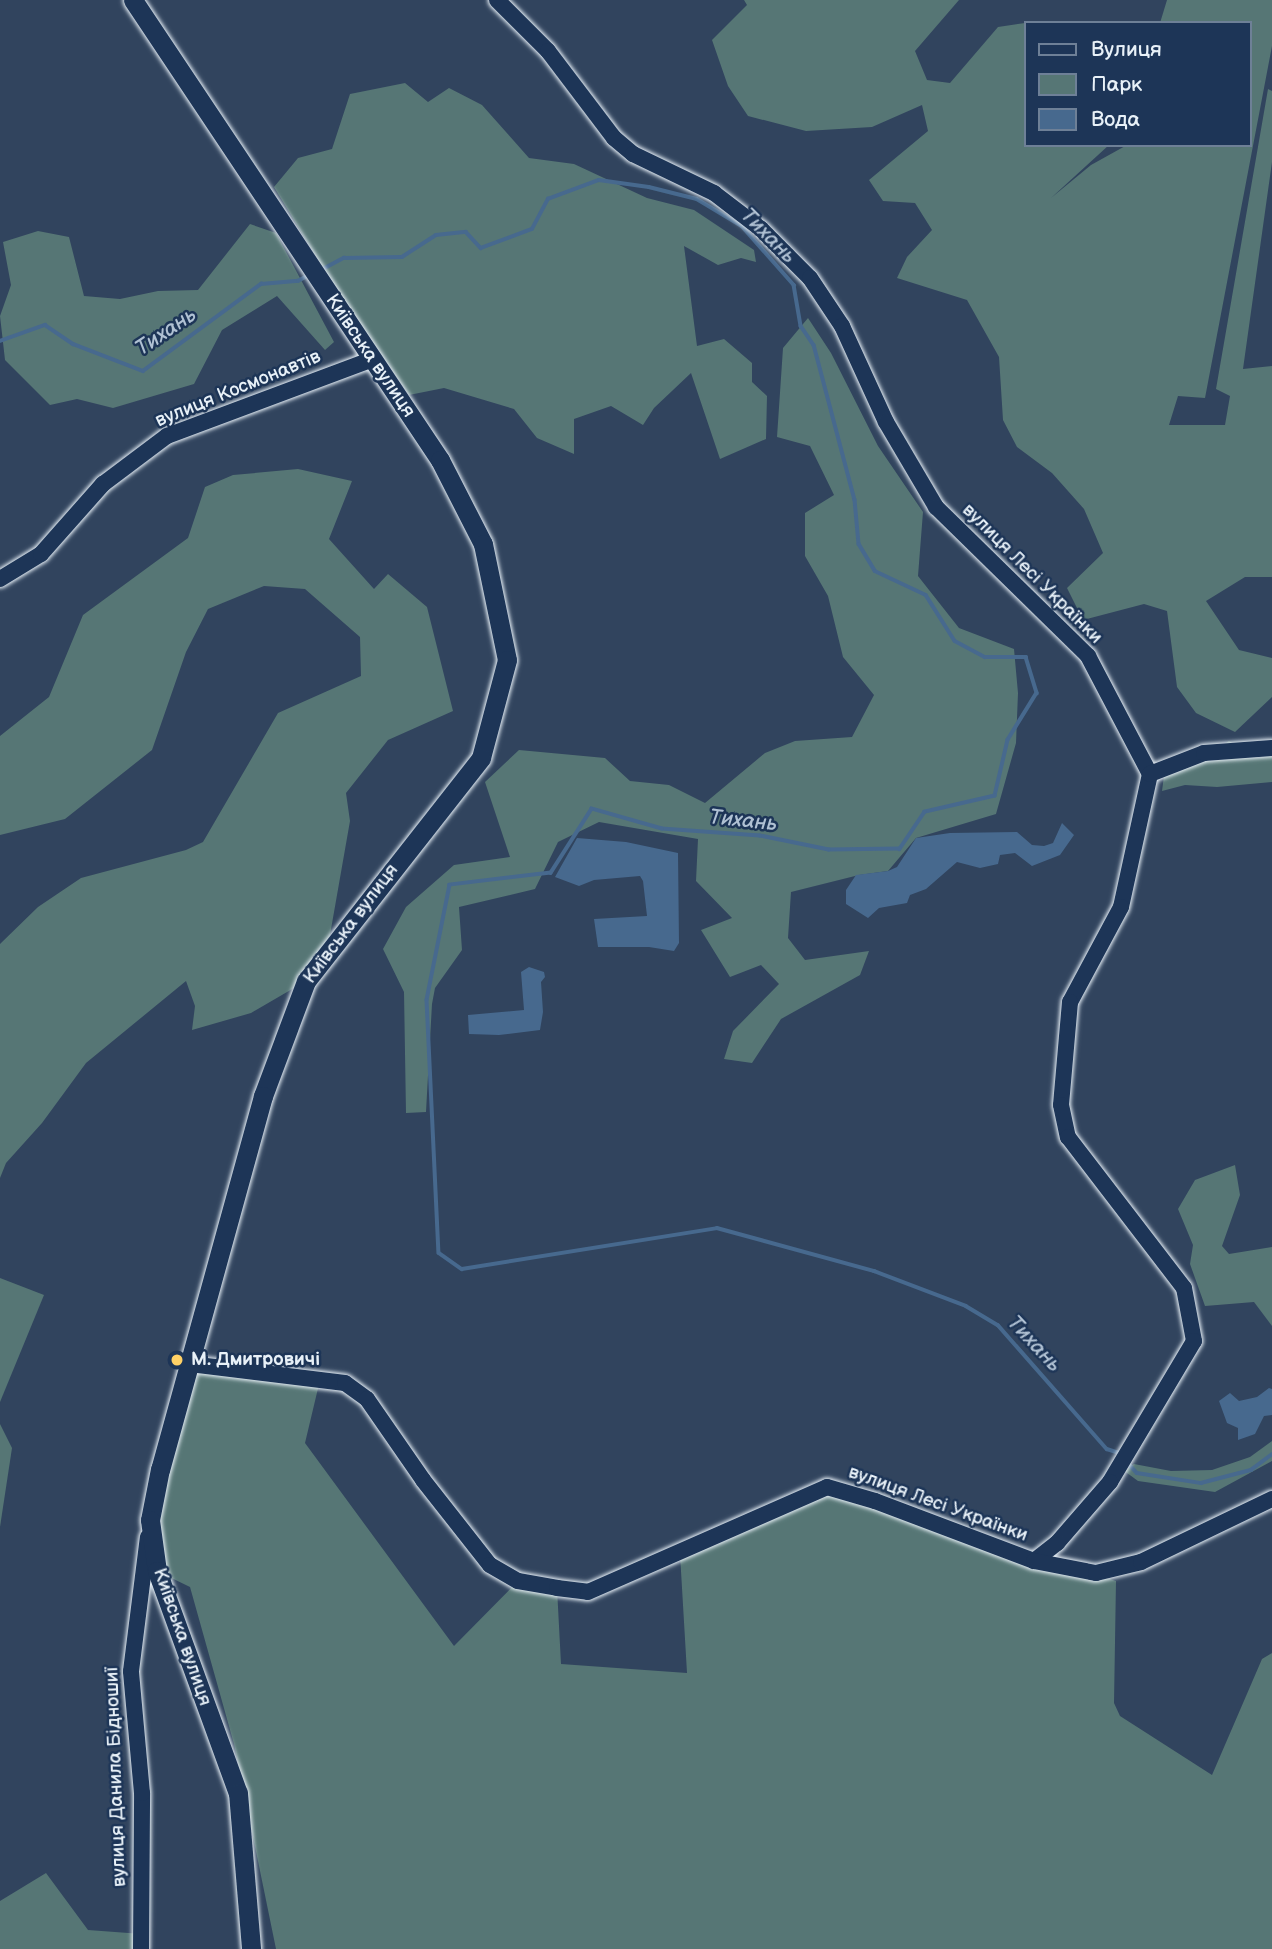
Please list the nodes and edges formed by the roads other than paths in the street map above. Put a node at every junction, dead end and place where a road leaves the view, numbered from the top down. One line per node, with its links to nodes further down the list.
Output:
1 (133, 0): 3 (main road, Київська вулиця)
2 (497, 0): 6 (street, вулиця Лесі Українки)
3 (373, 359): 4 (street, вулиця Космонавтів); 7 (main road, Київська вулиця)
4 (0, 579)
5 (1272, 748): 6 (street)
6 (1150, 774): 10 (street, вулиця Лесі Українки)
7 (190, 1364): 9 (main road, Київська вулиця); 10 (street, вулиця Лесі Українки)
8 (1272, 1499): 10 (street)
9 (150, 1520): 11 (street, вулиця Данила Бідношиї); 12 (main road, Київська вулиця)
10 (1034, 1561)
11 (141, 1949)
12 (251, 1949)

